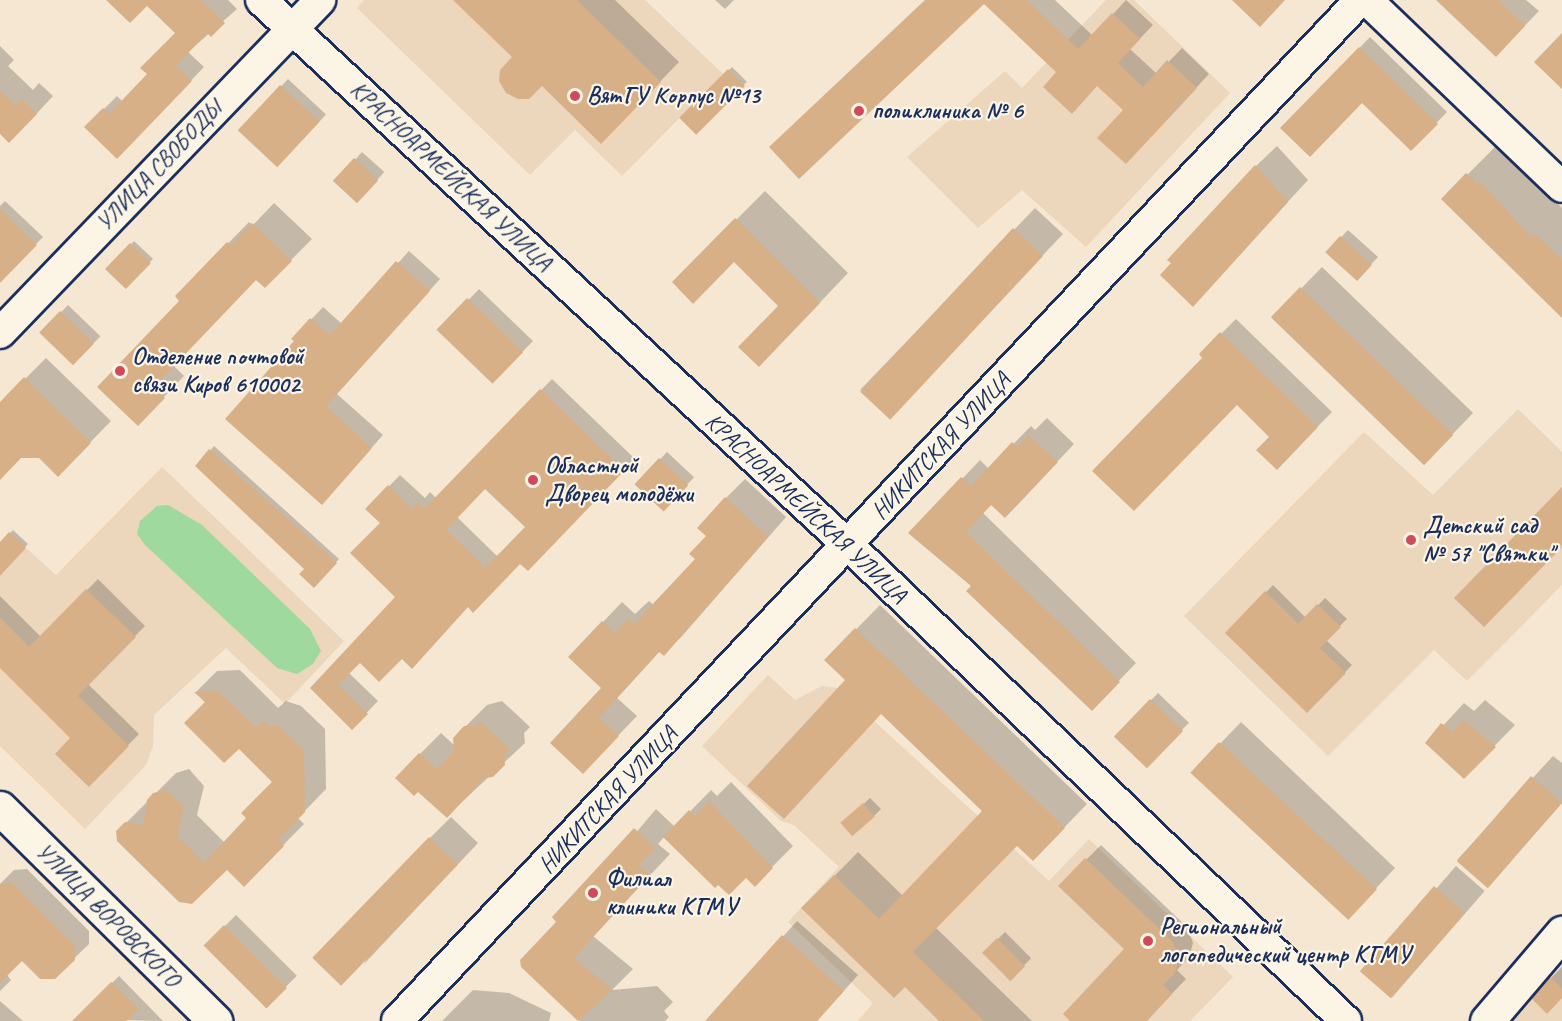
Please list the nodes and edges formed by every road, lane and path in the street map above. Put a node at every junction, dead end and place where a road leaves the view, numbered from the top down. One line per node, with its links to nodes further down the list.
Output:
1 (261, 0): 5 (street, КРАСНОАРМЕЙСКАЯ УЛИЦА)
2 (320, 0): 5 (street, УЛИЦА СВОБОДЫ)
3 (1360, 0): 8 (street, НИКИТСКАЯ УЛИЦА)
4 (1367, 0): 6 (street)
5 (292, 29): 7 (street, УЛИЦА СВОБОДЫ); 8 (street, КРАСНОАРМЕЙСКАЯ УЛИЦА)
6 (1562, 187)
7 (0, 333)
8 (848, 545): 12 (street, НИКИТСКАЯ УЛИЦА); 13 (street, КРАСНОАРМЕЙСКАЯ УЛИЦА)
9 (0, 808): 11 (main road, УЛИЦА ВОРОВСКОГО)
10 (1562, 933): 14 (main road)
11 (215, 1021)
12 (398, 1021)
13 (1346, 1021)
14 (1487, 1021)

